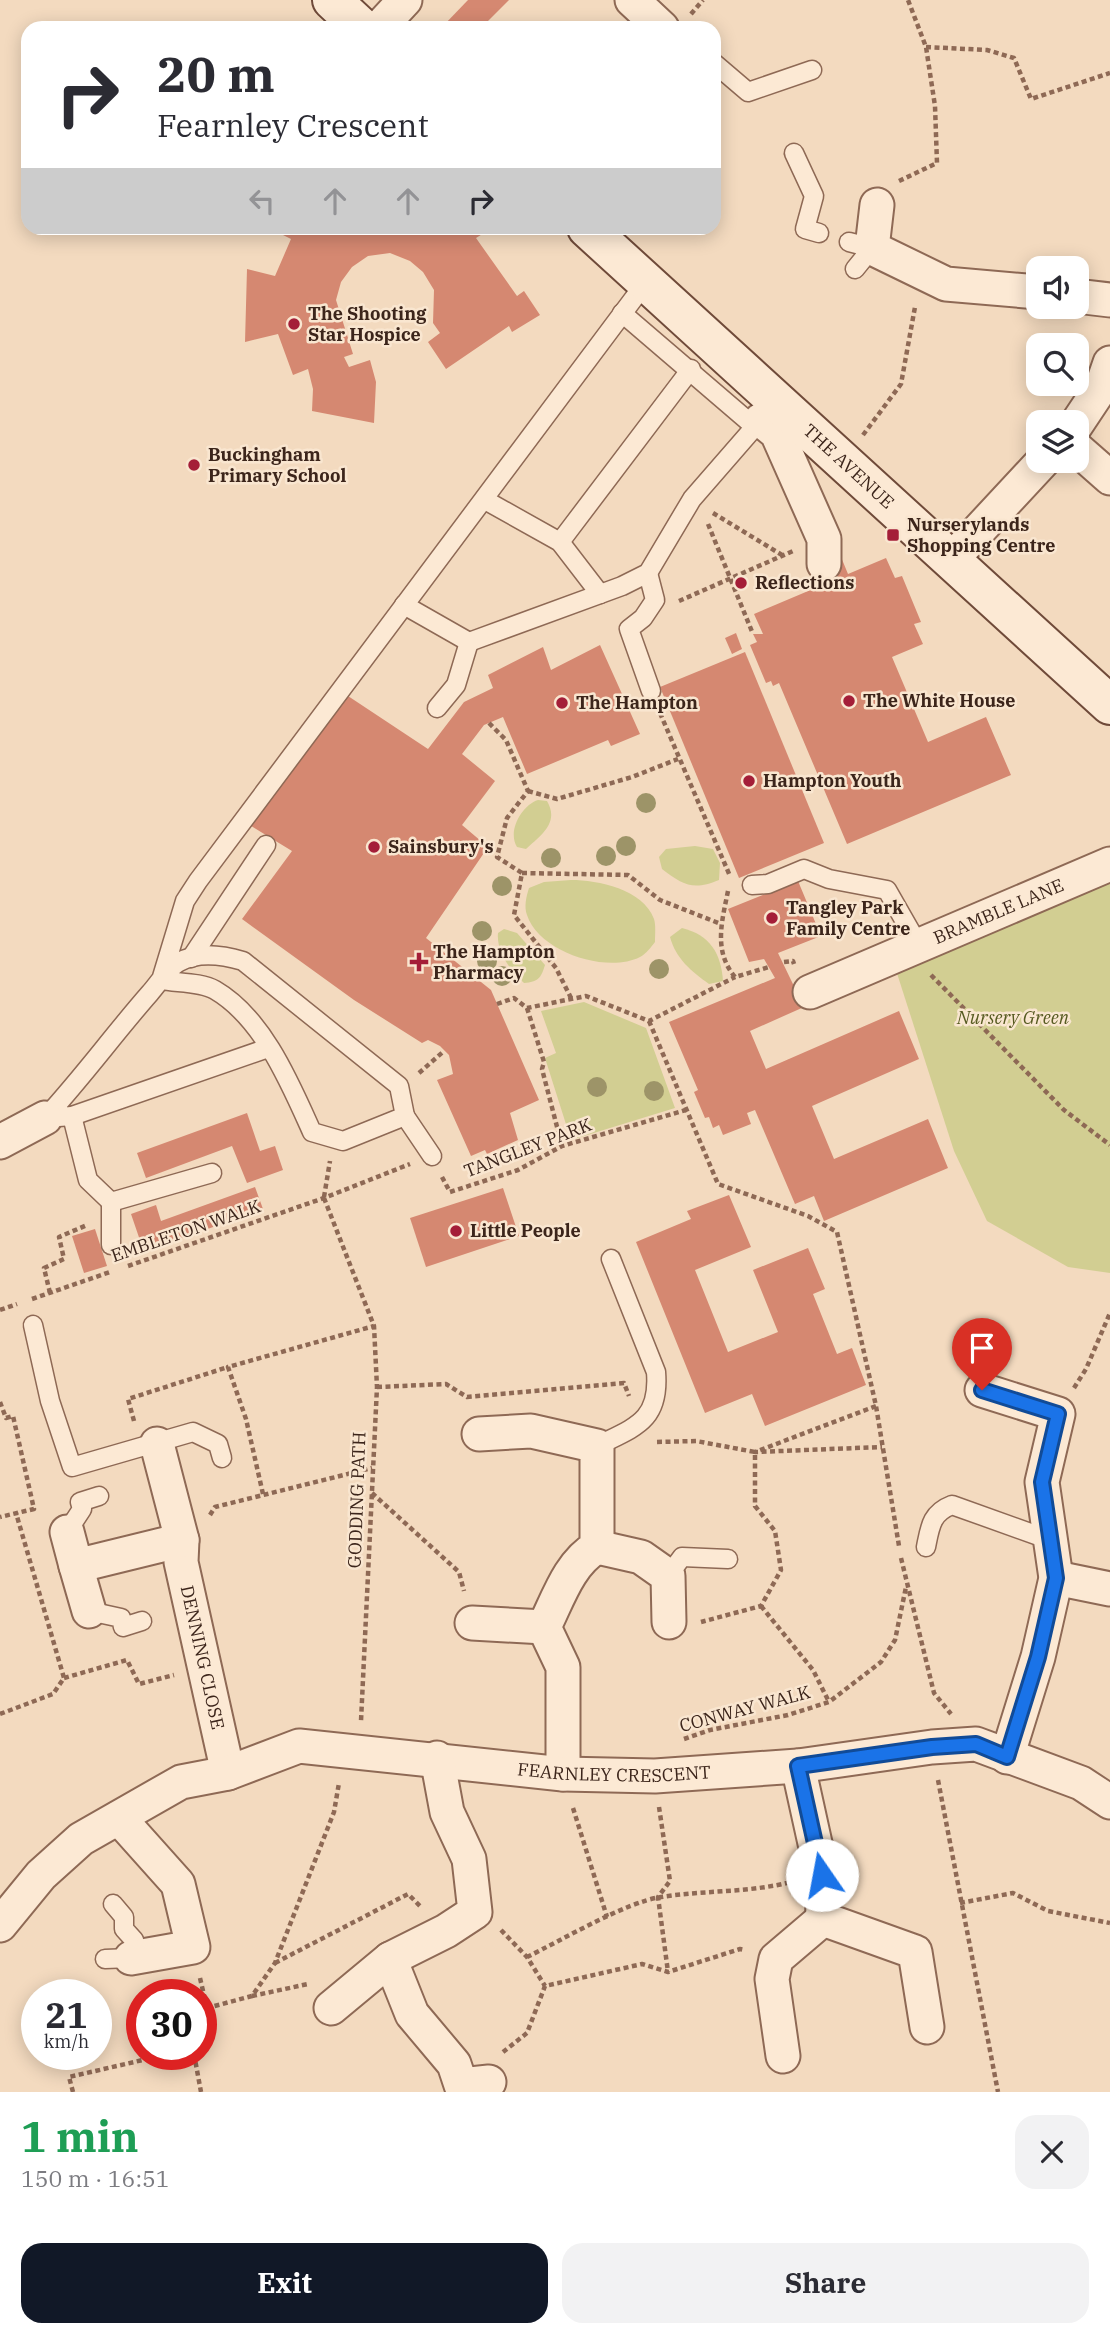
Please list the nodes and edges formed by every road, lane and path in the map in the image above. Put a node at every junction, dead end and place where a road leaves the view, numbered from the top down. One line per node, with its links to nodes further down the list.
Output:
1 (332, 0): 5 (street)
2 (405, 0): 6 (street)
3 (632, 0): 7 (street)
4 (908, 0): 8 (path)
5 (354, 21)
6 (386, 21)
7 (654, 21)
8 (926, 47): 11 (path); 13 (path)
9 (721, 69): 10 (lane)
10 (812, 70)
11 (1110, 73)
12 (794, 153): 14 (lane)
13 (877, 205): 16 (street)
14 (819, 233)
15 (595, 235): 17 (street, THE AVENUE)
16 (923, 275): 18 (street); 26 (path)
17 (646, 282): 21 (lane); 25 (street, THE AVENUE)
18 (1026, 291)
19 (1089, 298): 20 (street)
20 (1110, 300)
21 (622, 313): 23 (lane); 31 (lane)
22 (1110, 363): 24 (street)
23 (691, 369): 25 (lane); 32 (lane)
24 (1086, 410)
25 (764, 416): 26 (street, THE AVENUE); 30 (lane); 33 (street)
26 (843, 459): 35 (street, THE AVENUE)
27 (1089, 459): 29 (street)
28 (1032, 473): 35 (street)
29 (1110, 478)
30 (692, 499): 34 (path); 36 (lane); 37 (path)
31 (485, 500): 32 (lane); 39 (lane)
32 (560, 542): 38 (lane)
33 (824, 551): 34 (path)
34 (782, 555): 37 (path)
35 (952, 559): 44 (street, THE AVENUE)
36 (648, 573): 38 (lane); 40 (lane)
37 (731, 577): 40 (path); 41 (path)
38 (600, 594): 42 (lane)
39 (404, 605): 42 (lane); 58 (lane)
40 (643, 618): 43 (lane)
41 (753, 634)
42 (469, 642): 45 (lane)
43 (651, 691): 47 (path)
44 (1110, 705)
45 (438, 708)
46 (489, 723): 48 (path)
47 (678, 759): 48 (path); 53 (path)
48 (527, 791): 51 (path)
49 (267, 845): 55 (lane)
50 (1110, 864): 54 (street, BRAMBLE LANE)
51 (522, 873): 53 (path); 60 (path)
52 (752, 885): 54 (lane)
53 (721, 924): 57 (path)
54 (913, 949): 59 (street, BRAMBLE LANE); 72 (path)
55 (191, 958): 58 (lane); 66 (lane)
56 (769, 967): 57 (path)
57 (735, 977): 63 (path)
58 (161, 980): 64 (lane); 69 (lane)
59 (810, 992)
60 (572, 1000): 62 (path); 63 (path)
61 (497, 1004): 62 (path)
62 (527, 1008): 73 (path)
63 (649, 1021): 67 (path)
64 (268, 1048): 69 (lane); 70 (lane)
65 (444, 1051): 66 (path)
66 (399, 1086): 68 (lane)
67 (686, 1110): 73 (path, TANGLEY PARK); 89 (path)
68 (405, 1115): 70 (lane); 74 (lane)
69 (58, 1117): 71 (street); 77 (lane)
70 (334, 1138): 76 (path)
71 (0, 1142)
72 (1110, 1145)
73 (562, 1146): 74 (path, TANGLEY PARK)
74 (432, 1156): 76 (path)
75 (212, 1173): 77 (lane)
76 (324, 1198): 80 (path, EMBLETON WALK); 84 (path, GODDING PATH)
77 (111, 1209): 78 (lane); 80 (path)
78 (111, 1245)
79 (611, 1259): 92 (lane)
80 (50, 1293): 81 (path, EMBLETON WALK)
81 (0, 1310)
82 (1110, 1313): 90 (path)
83 (33, 1325): 94 (lane)
84 (374, 1326): 85 (path); 86 (path, GODDING PATH)
85 (228, 1367): 94 (path); 101 (path)
86 (377, 1387): 92 (path); 99 (path, GODDING PATH)
87 (982, 1390): 90 (street)
88 (0, 1402): 91 (path)
89 (876, 1406): 96 (path); 97 (path)
90 (1058, 1414): 106 (street)
91 (3, 1419): 103 (path)
92 (638, 1425): 95 (lane); 97 (path)
93 (479, 1434): 95 (street)
94 (149, 1446): 98 (lane); 109 (street, DENNING CLOSE)
95 (597, 1446): 107 (street)
96 (882, 1447): 97 (path); 114 (path)
97 (755, 1452): 116 (path)
98 (222, 1458)
99 (372, 1468): 100 (path, GODDING PATH); 101 (path)
100 (372, 1493): 120 (path); 129 (path, GODDING PATH)
101 (263, 1494): 109 (path)
102 (99, 1496): 105 (lane)
103 (16, 1513): 104 (path); 123 (path)
104 (0, 1517)
105 (67, 1532): 111 (street)
106 (1050, 1540): 108 (lane); 113 (street)
107 (597, 1547): 112 (street); 121 (street)
108 (926, 1547)
109 (181, 1551): 111 (street); 122 (street, DENNING CLOSE)
110 (728, 1559): 112 (lane)
111 (76, 1566): 117 (street)
112 (668, 1576): 119 (street)
113 (1056, 1578): 115 (street); 130 (street)
114 (906, 1586): 124 (path, CONWAY WALK); 127 (path)
115 (1110, 1589)
116 (761, 1606): 119 (path); 124 (path)
117 (89, 1611): 118 (lane)
118 (142, 1621)
119 (669, 1622)
120 (472, 1623): 121 (street)
121 (544, 1627): 134 (street)
122 (202, 1667): 123 (path); 133 (street, DENNING CLOSE)
123 (64, 1678): 125 (path)
124 (829, 1702): 126 (path, CONWAY WALK)
125 (0, 1714)
126 (679, 1741)
127 (976, 1744): 128 (street, FEARNLEY CRESCENT); 130 (street, FEARNLEY CRESCENT)
128 (932, 1747): 132 (street, FEARNLEY CRESCENT); 140 (path)
129 (351, 1752): 131 (street, FEARNLEY CRESCENT); 133 (street, FEARNLEY CRESCENT); 150 (path, GODDING PATH)
130 (1007, 1757): 136 (street, FEARNLEY CRESCENT)
131 (437, 1758): 134 (street, FEARNLEY CRESCENT); 146 (street)
132 (798, 1766): 135 (street, FEARNLEY CRESCENT); 138 (street)
133 (228, 1773): 137 (street, FEARNLEY CRESCENT)
134 (563, 1774): 135 (street, FEARNLEY CRESCENT); 142 (path)
135 (655, 1776): 139 (path)
136 (1110, 1802)
137 (119, 1818): 145 (street, FEARNLEY CRESCENT); 147 (street)
138 (822, 1875): 139 (path); 143 (street)
139 (659, 1897): 142 (path); 151 (path)
140 (960, 1903): 144 (path); 163 (path)
141 (113, 1904): 147 (lane)
142 (607, 1917): 152 (path)
143 (823, 1919): 149 (street); 156 (street)
144 (1110, 1923)
145 (0, 1925)
146 (446, 1931): 148 (street); 150 (path)
147 (125, 1958)
148 (390, 1959): 155 (street); 160 (street)
149 (776, 1959): 151 (path); 157 (street)
150 (275, 1963): 153 (path, GODDING PATH)
151 (668, 1972): 152 (path)
152 (545, 1986): 160 (path)
153 (252, 1996): 154 (path); 155 (path)
154 (217, 2005)
155 (331, 2008)
156 (927, 2027)
157 (783, 2056)
158 (126, 2064): 161 (path)
159 (197, 2070): 162 (path)
160 (475, 2083)
161 (73, 2092)
162 (201, 2092)
163 (998, 2092)

